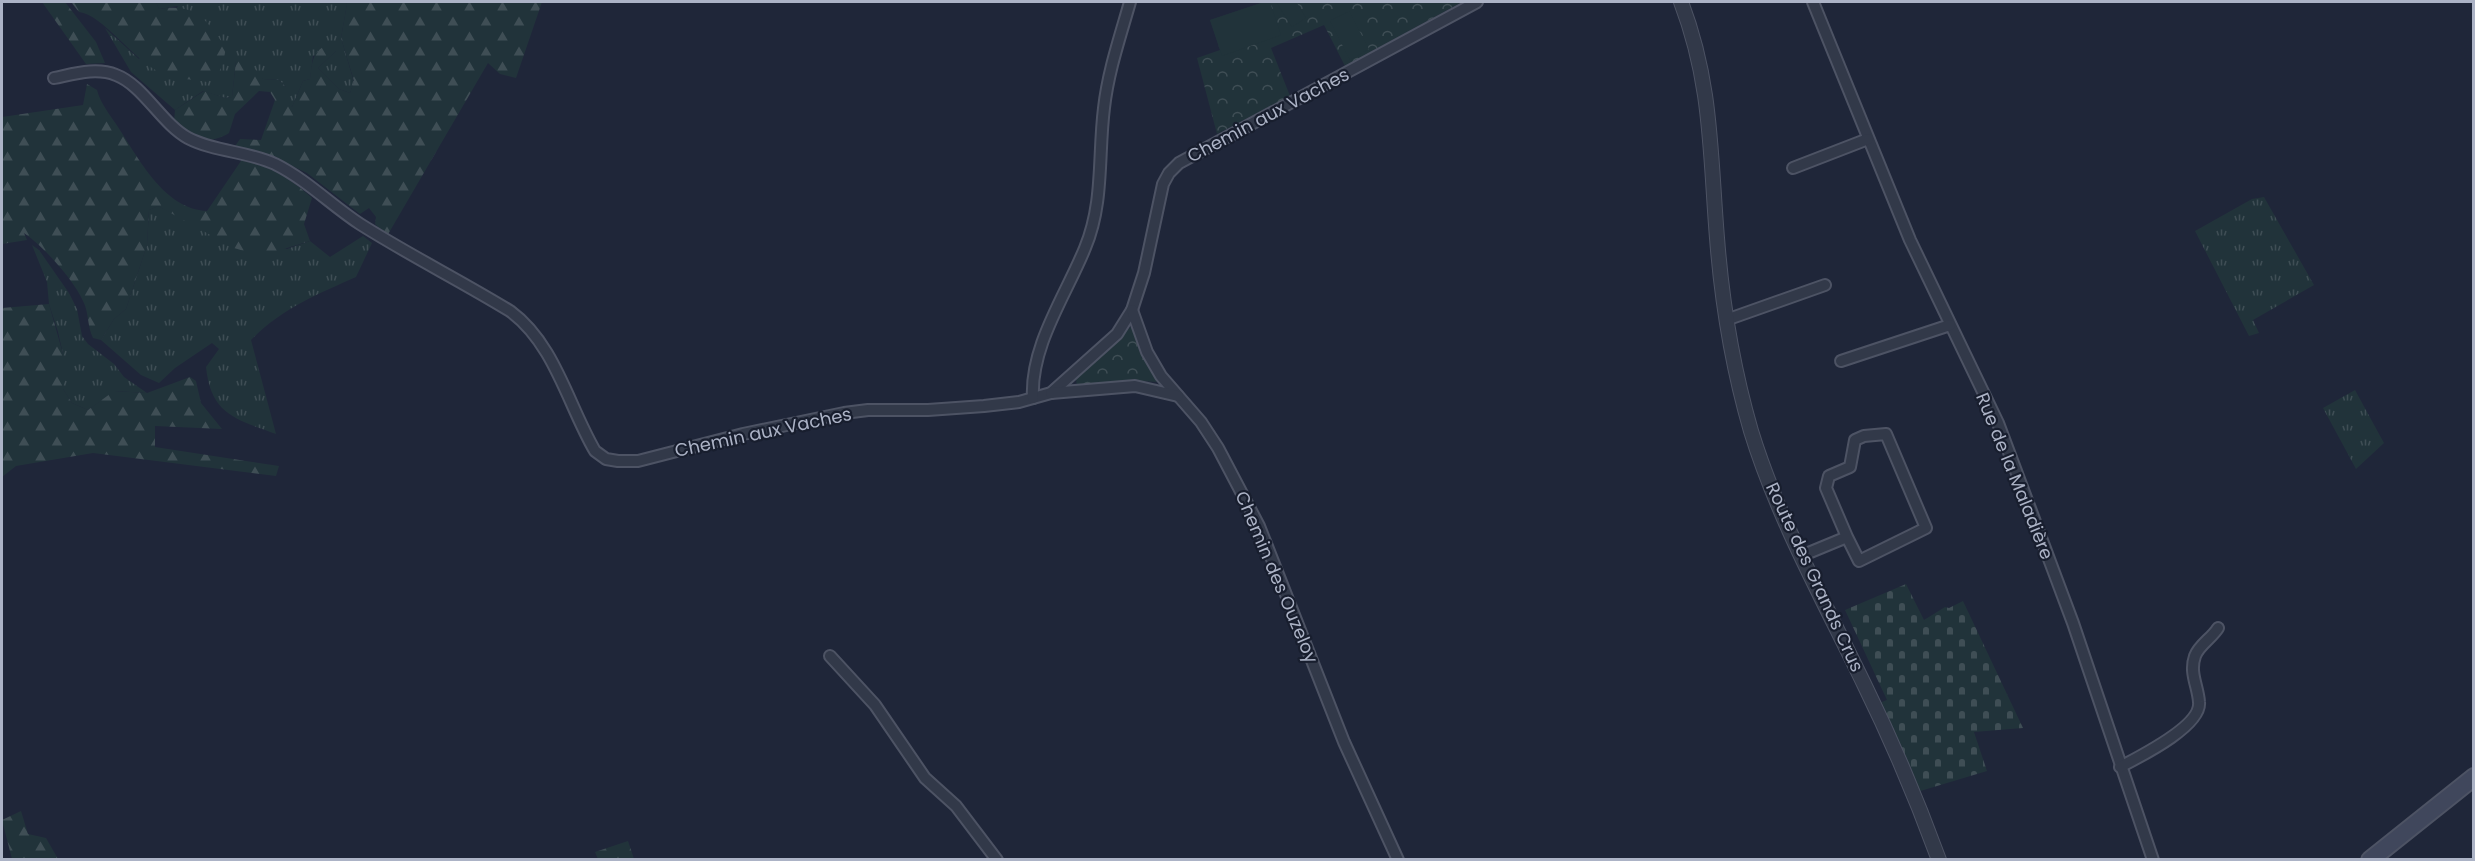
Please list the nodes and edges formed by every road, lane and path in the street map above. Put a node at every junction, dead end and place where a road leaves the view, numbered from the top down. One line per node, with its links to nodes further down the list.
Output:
1 (1130, 2): 15 (street)
2 (1477, 2): 9 (street, Chemin aux Vaches)
3 (1681, 2): 10 (street, Route des Grands Crus)
4 (1813, 2): 6 (street, Rue de la Maladière)
5 (54, 78): 15 (street, Chemin aux Vaches)
6 (1868, 139): 7 (street); 11 (street, Rue de la Maladière)
7 (1793, 168)
8 (1825, 285): 10 (street)
9 (1132, 310): 13 (street, Chemin aux Vaches); 14 (street, Chemin des Ouzeloy)
10 (1726, 320): 17 (street, Route des Grands Crus)
11 (1950, 325): 12 (street); 20 (street, Rue de la Maladière)
12 (1841, 361)
13 (1051, 393): 14 (street); 15 (street, Chemin aux Vaches)
14 (1178, 396): 23 (street, Chemin des Ouzeloy)
15 (1033, 398)
16 (1847, 537): 16 (street); 17 (street)
17 (1802, 556): 24 (street, Route des Grands Crus)
18 (2218, 628): 20 (street)
19 (830, 656): 22 (street)
20 (2120, 767): 25 (street, Rue de la Maladière)
21 (2474, 777): 26 (main road)
22 (998, 860)
23 (1398, 860)
24 (1939, 860)
25 (2153, 860)
26 (2370, 860)

